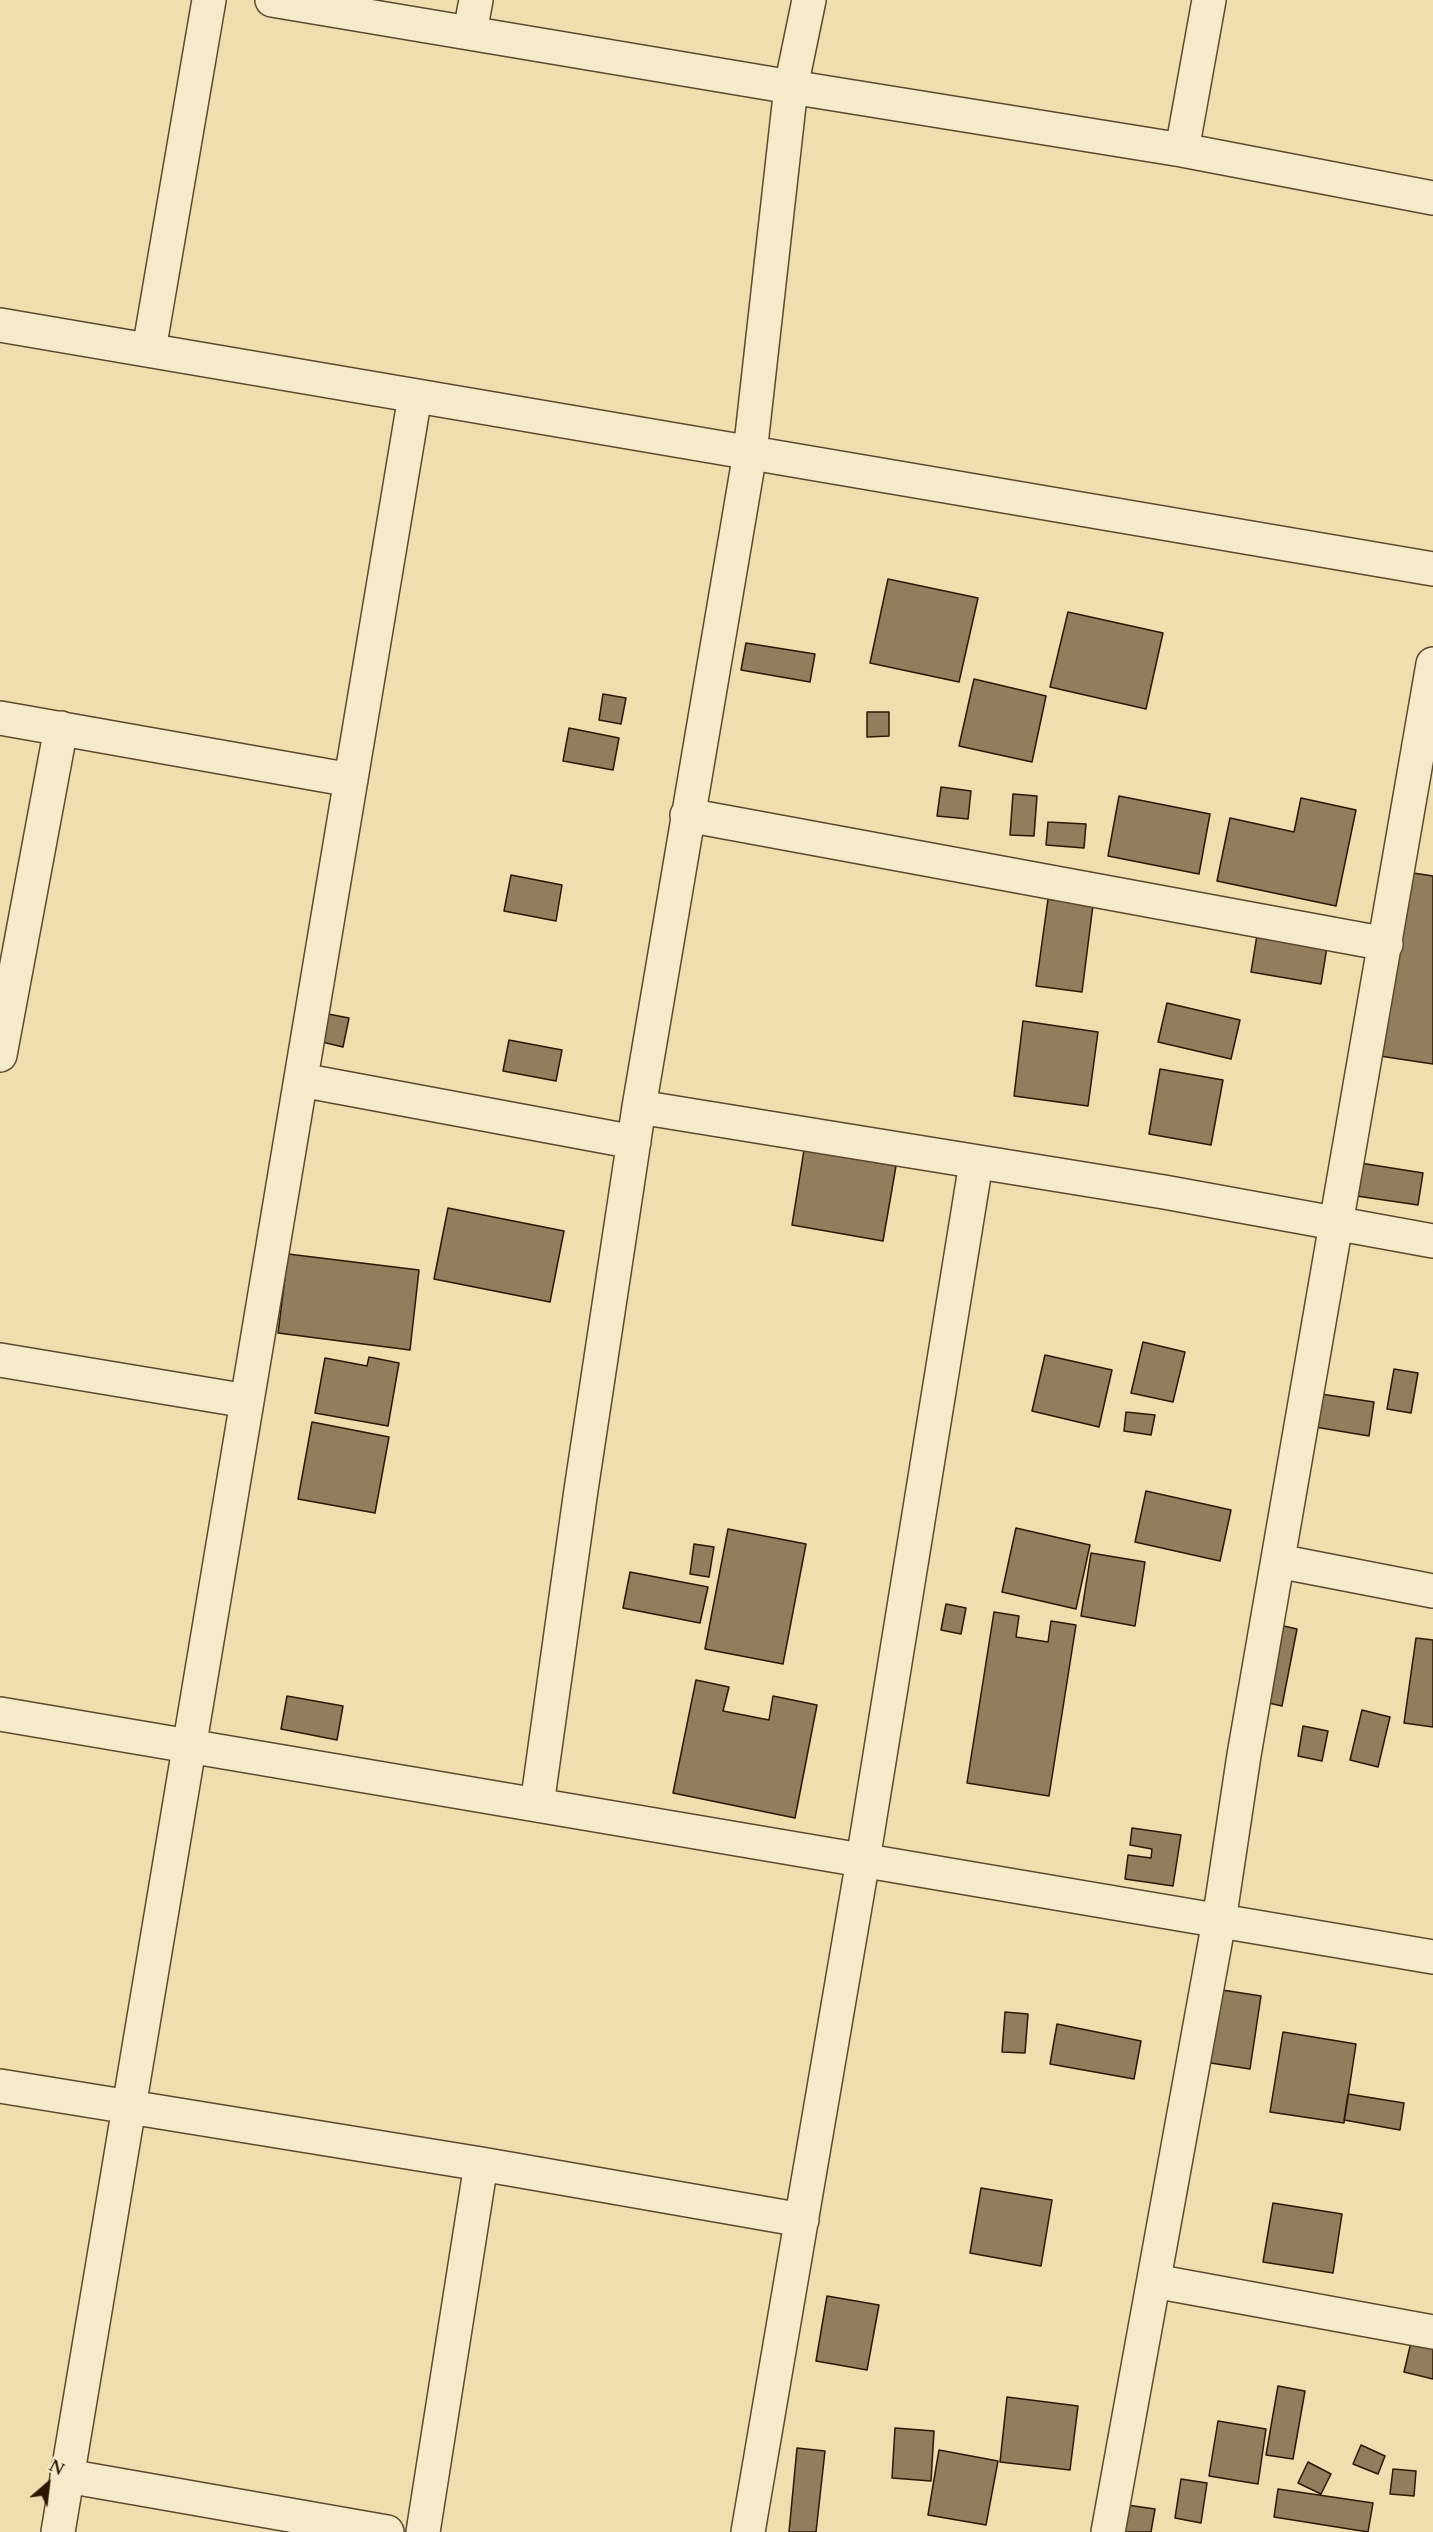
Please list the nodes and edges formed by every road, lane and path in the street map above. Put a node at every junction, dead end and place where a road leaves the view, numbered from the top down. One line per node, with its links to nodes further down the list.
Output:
1 (209, 0): 11 (street)
2 (272, 0): 6 (street)
3 (476, 0): 6 (street)
4 (808, 0): 7 (street)
5 (1209, 0): 8 (street)
6 (470, 32): 7 (street)
7 (791, 87): 8 (street); 13 (street)
8 (1182, 150): 9 (street)
9 (1433, 198)
10 (0, 325): 11 (street)
11 (149, 350): 12 (street)
12 (415, 396): 13 (street); 18 (street)
13 (750, 453): 14 (street); 19 (street)
14 (1433, 569)
15 (1433, 664): 20 (street)
16 (0, 718): 17 (street)
17 (61, 728): 18 (street); 21 (street)
18 (351, 780): 22 (street)
19 (687, 815): 20 (street); 23 (street)
20 (1386, 945): 26 (street)
21 (0, 1055)
22 (301, 1080): 24 (street); 29 (street)
23 (639, 1107): 24 (street); 25 (street)
24 (634, 1142): 34 (street)
25 (976, 1163): 26 (street); 35 (street)
26 (1336, 1223): 27 (street); 30 (street)
27 (1433, 1241)
28 (0, 1360): 29 (street)
29 (247, 1401): 33 (street)
30 (1278, 1561): 31 (street); 36 (street)
31 (1433, 1591)
32 (0, 1714): 33 (street)
33 (189, 1746): 34 (street); 39 (street)
34 (537, 1805): 35 (street)
35 (863, 1860): 36 (street); 41 (street)
36 (1219, 1921): 37 (street); 42 (street)
37 (1433, 1957)
38 (0, 2086): 39 (street)
39 (129, 2105): 40 (street); 44 (street)
40 (481, 2164): 41 (street); 47 (street)
41 (802, 2220): 48 (street)
42 (1154, 2281): 43 (street); 49 (street)
43 (1433, 2332)
44 (67, 2476): 45 (street); 46 (street)
45 (58, 2532)
46 (387, 2532)
47 (423, 2532)
48 (748, 2532)
49 (1108, 2532)

